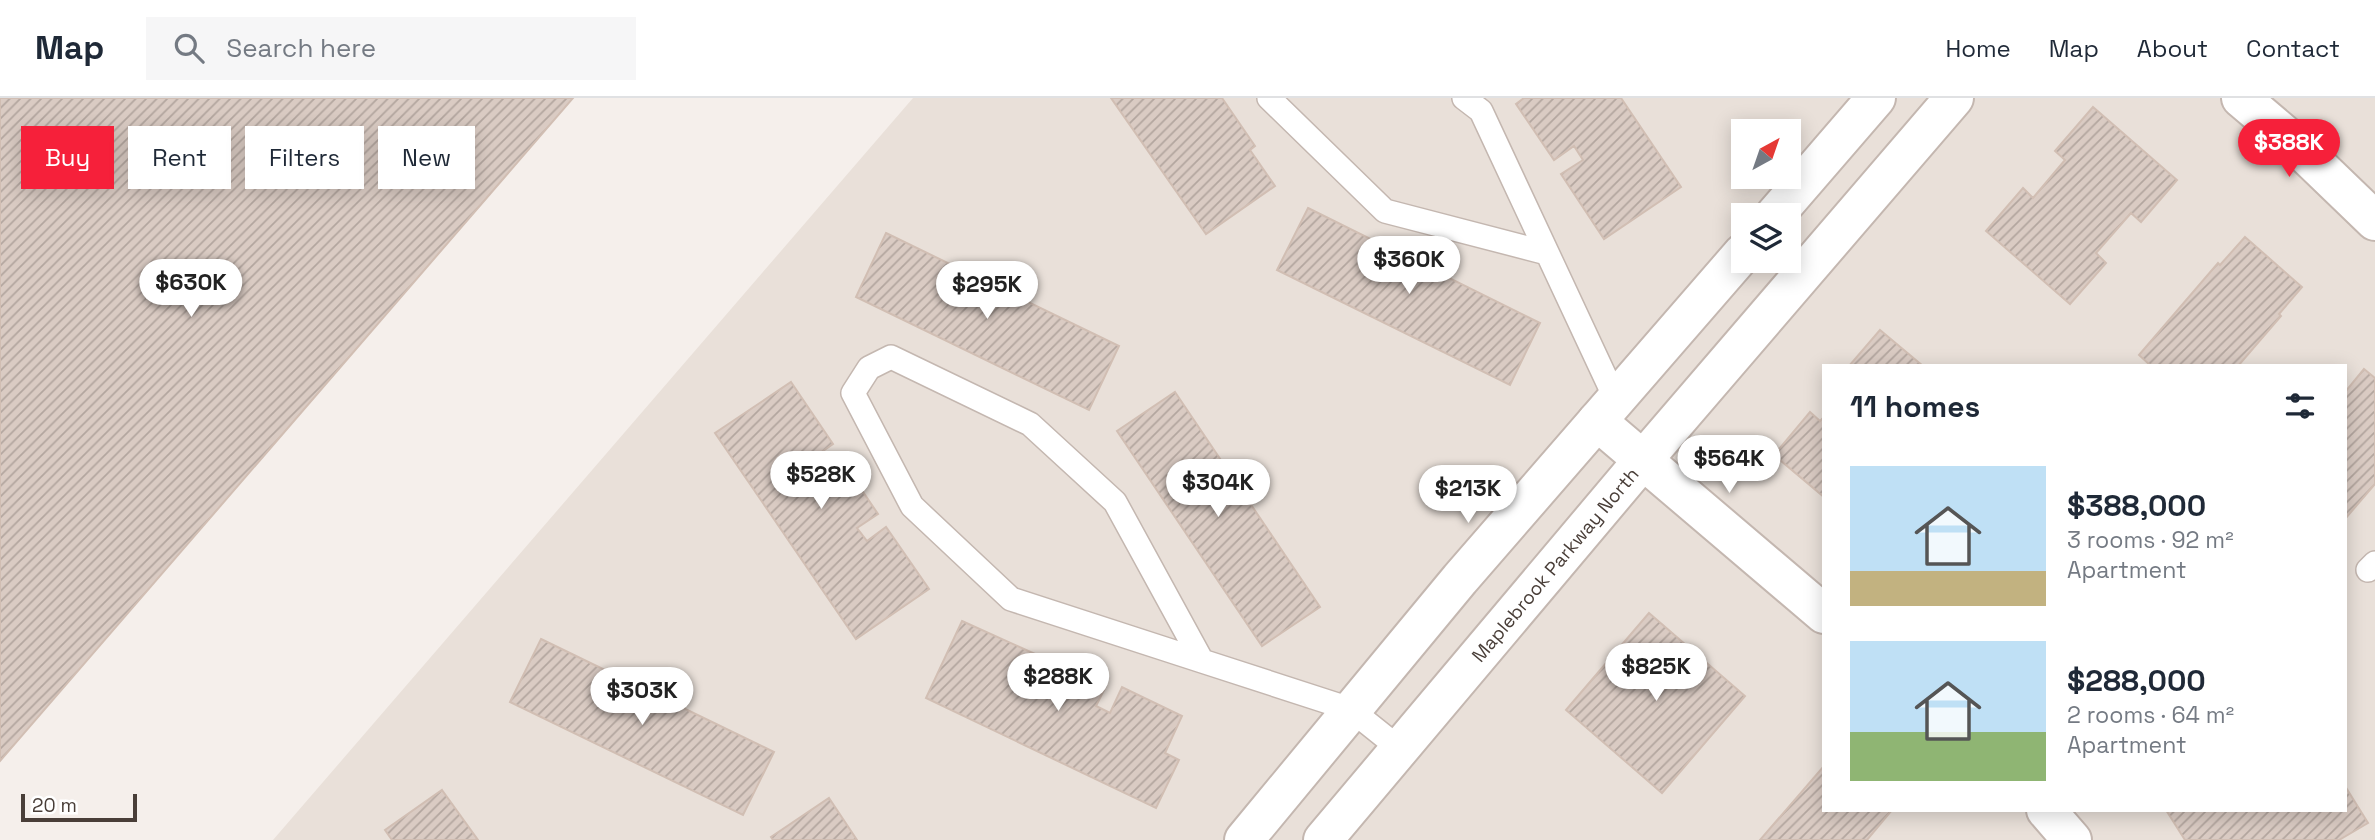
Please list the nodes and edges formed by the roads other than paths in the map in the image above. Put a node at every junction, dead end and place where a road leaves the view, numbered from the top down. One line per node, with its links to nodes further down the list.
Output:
1 (1269, 98): 8 (lane)
2 (1464, 98): 8 (lane)
3 (1876, 98): 6 (street)
4 (1954, 98): 11 (street, Maplebrook Parkway North)
5 (2241, 98): 7 (street)
6 (1785, 203)
7 (2375, 221)
8 (1547, 253): 10 (lane)
9 (1731, 267): 10 (street)
10 (1606, 411): 11 (street); 14 (street)
11 (1643, 460): 12 (street); 15 (street, Maplebrook Parkway North)
12 (1822, 612)
13 (1202, 662): 13 (lane); 14 (lane)
14 (1350, 709): 15 (lane); 17 (street)
15 (1400, 749): 18 (street, Maplebrook Parkway North)
16 (2048, 812): 19 (street)
17 (1244, 840)
18 (1323, 840)
19 (2072, 840)

